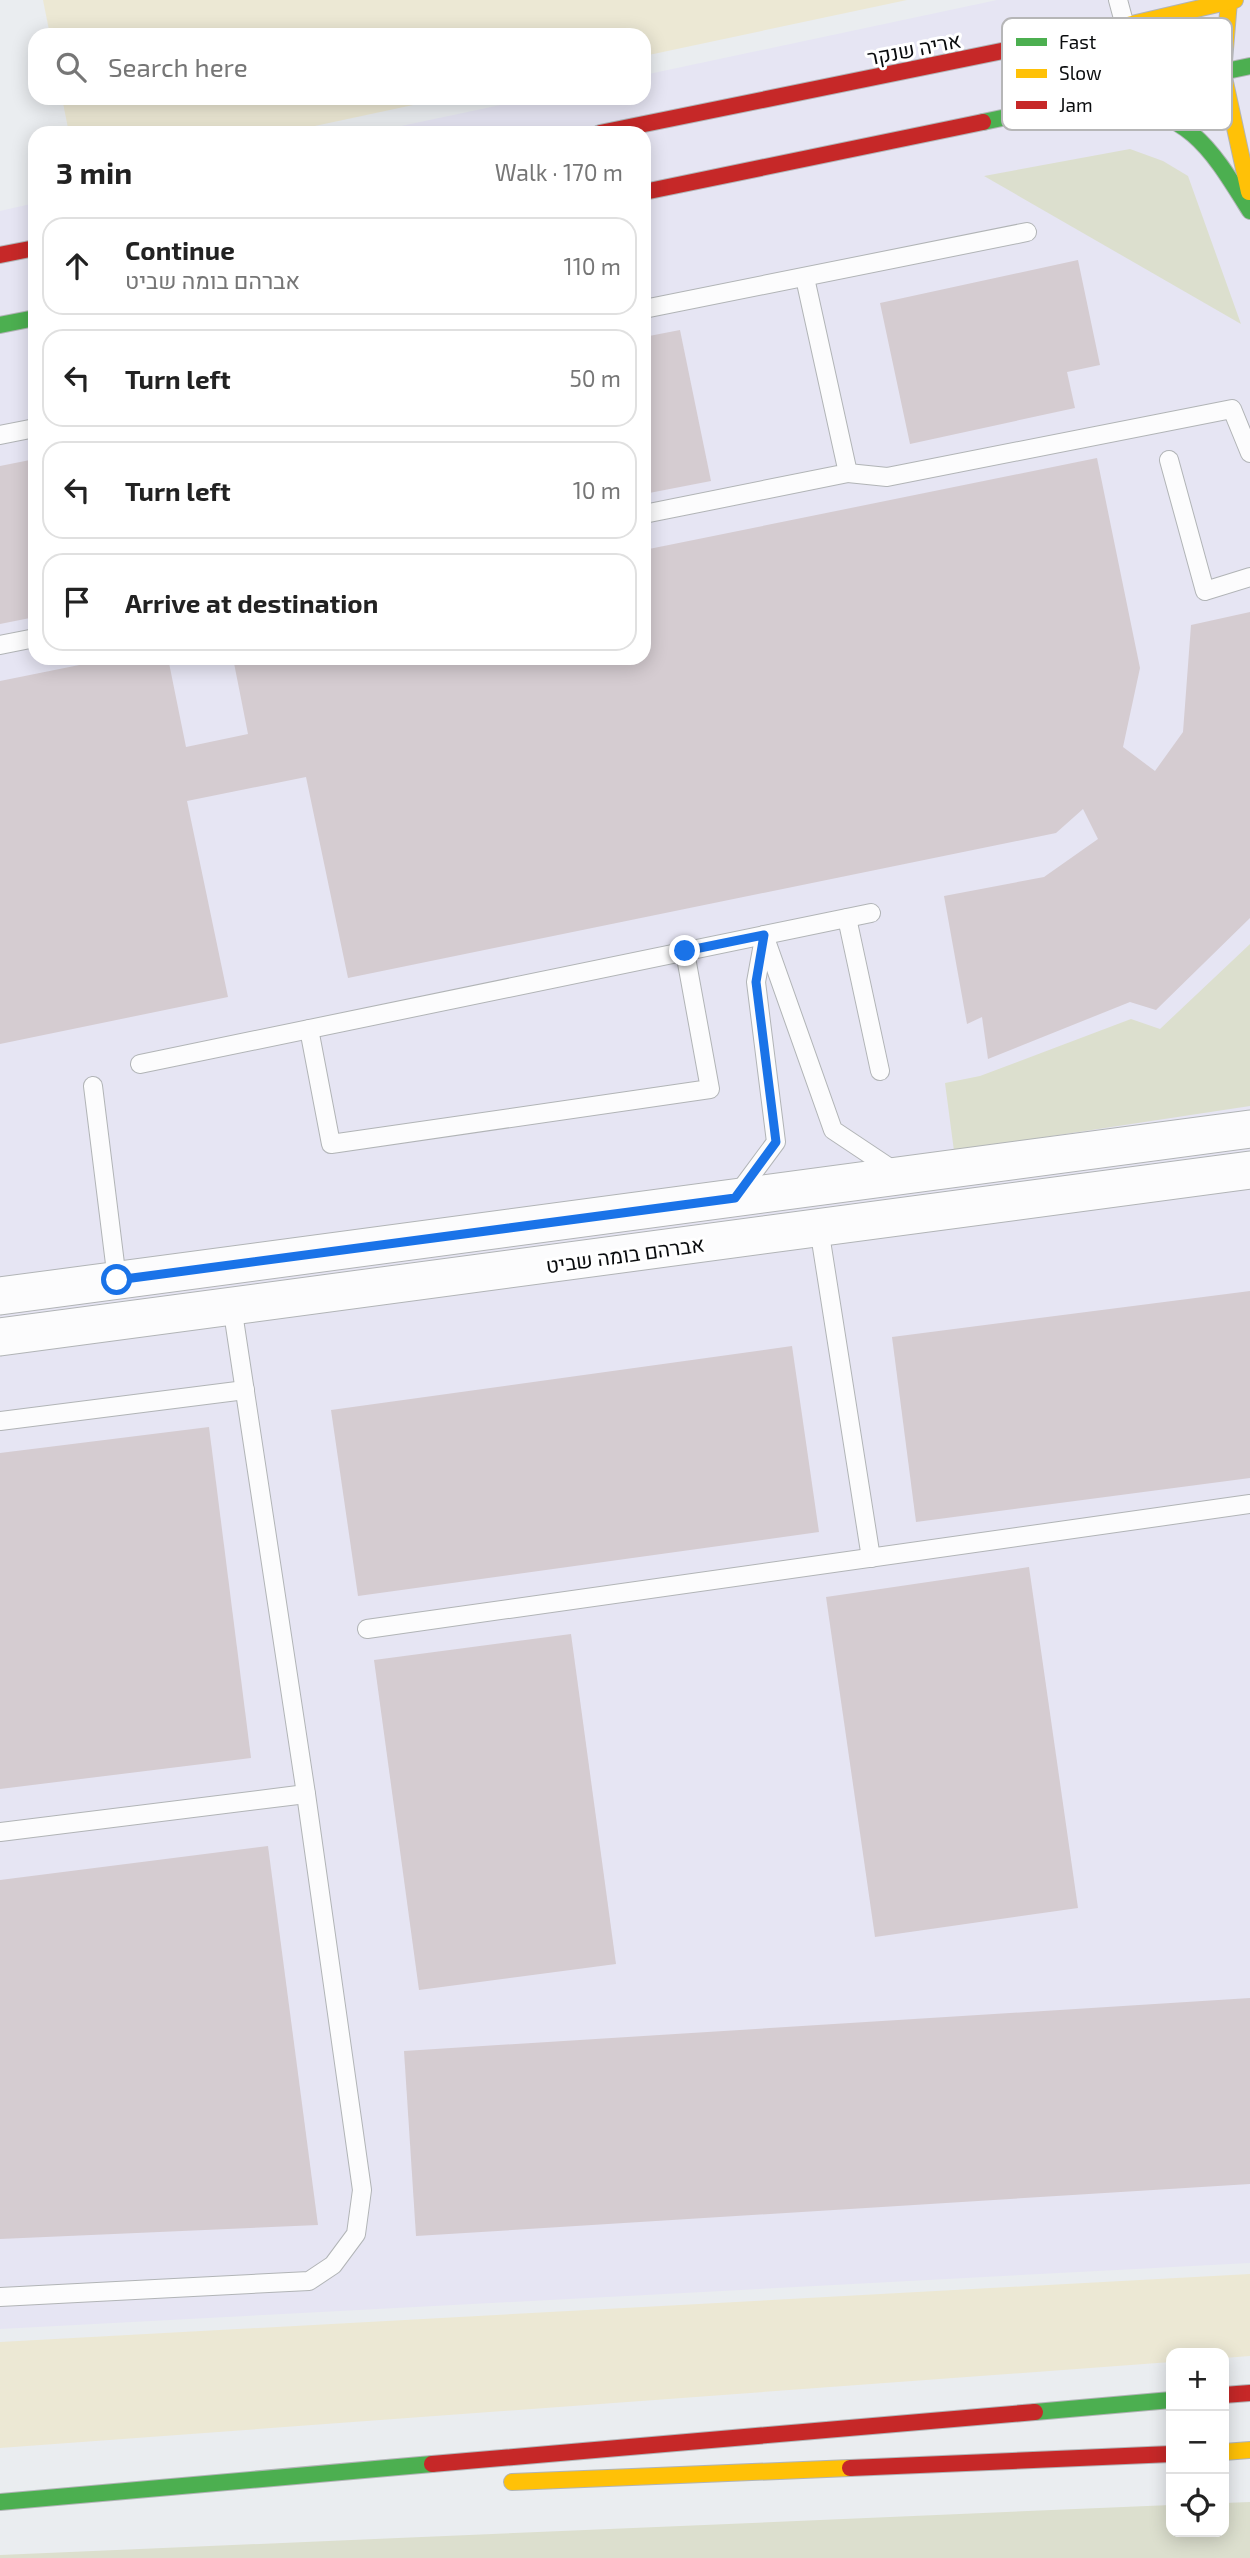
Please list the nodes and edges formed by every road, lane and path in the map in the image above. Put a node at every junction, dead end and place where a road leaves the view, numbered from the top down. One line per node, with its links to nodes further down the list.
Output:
1 (1118, 0): 3 (lane)
2 (1232, 1): 4 (main road, אריה שנקר); 5 (main road)
3 (1123, 18)
4 (1159, 18)
5 (1245, 32)
6 (1002, 51): 11 (main road, אריה שנקר)
7 (1250, 66): 8 (main road)
8 (1232, 71)
9 (1232, 114): 14 (main road)
10 (1002, 119): 13 (main road)
11 (634, 126)
12 (1189, 130): 15 (main road)
13 (651, 191)
14 (1250, 195)
15 (1250, 211)
16 (1027, 233): 19 (lane)
17 (28, 249): 18 (main road)
18 (0, 255)
19 (805, 278): 20 (lane); 27 (lane)
20 (651, 308)
21 (28, 319): 22 (main road)
22 (0, 325)
23 (28, 429): 24 (lane)
24 (0, 435)
25 (1250, 453): 27 (lane)
26 (1169, 460): 29 (lane)
27 (848, 473): 28 (lane)
28 (651, 513)
29 (1250, 577)
30 (28, 639): 31 (lane)
31 (0, 645)
32 (871, 913): 33 (lane)
33 (847, 918): 34 (lane); 38 (lane)
34 (764, 935): 35 (lane); 42 (lane); 43 (lane)
35 (685, 951): 36 (lane); 36 (lane)
36 (309, 1030): 37 (lane)
37 (140, 1064)
38 (880, 1071)
39 (93, 1086): 45 (lane)
40 (1250, 1129): 42 (street, אברהם בומה שביט)
41 (1250, 1170): 44 (street, אברהם בומה שביט)
42 (902, 1176): 43 (street, אברהם בומה שביט)
43 (735, 1198): 45 (street, אברהם בומה שביט)
44 (819, 1228): 47 (street, אברהם בומה שביט); 52 (lane)
45 (117, 1280): 46 (street, אברהם בומה שביט)
46 (0, 1296)
47 (232, 1306): 48 (street, אברהם בומה שביט); 49 (lane)
48 (0, 1337)
49 (245, 1390): 50 (lane); 54 (lane)
50 (0, 1420)
51 (1250, 1504): 52 (lane)
52 (871, 1558): 53 (lane)
53 (366, 1629)
54 (306, 1794): 55 (lane); 56 (lane)
55 (0, 1832)
56 (0, 2297)
57 (1250, 2393): 58 (main road)
58 (1229, 2395)
59 (1166, 2400): 65 (main road)
60 (1250, 2451): 61 (main road)
61 (1229, 2452)
62 (1166, 2454): 63 (main road)
63 (499, 2483)
64 (277, 2494): 65 (main road)
65 (0, 2504)

